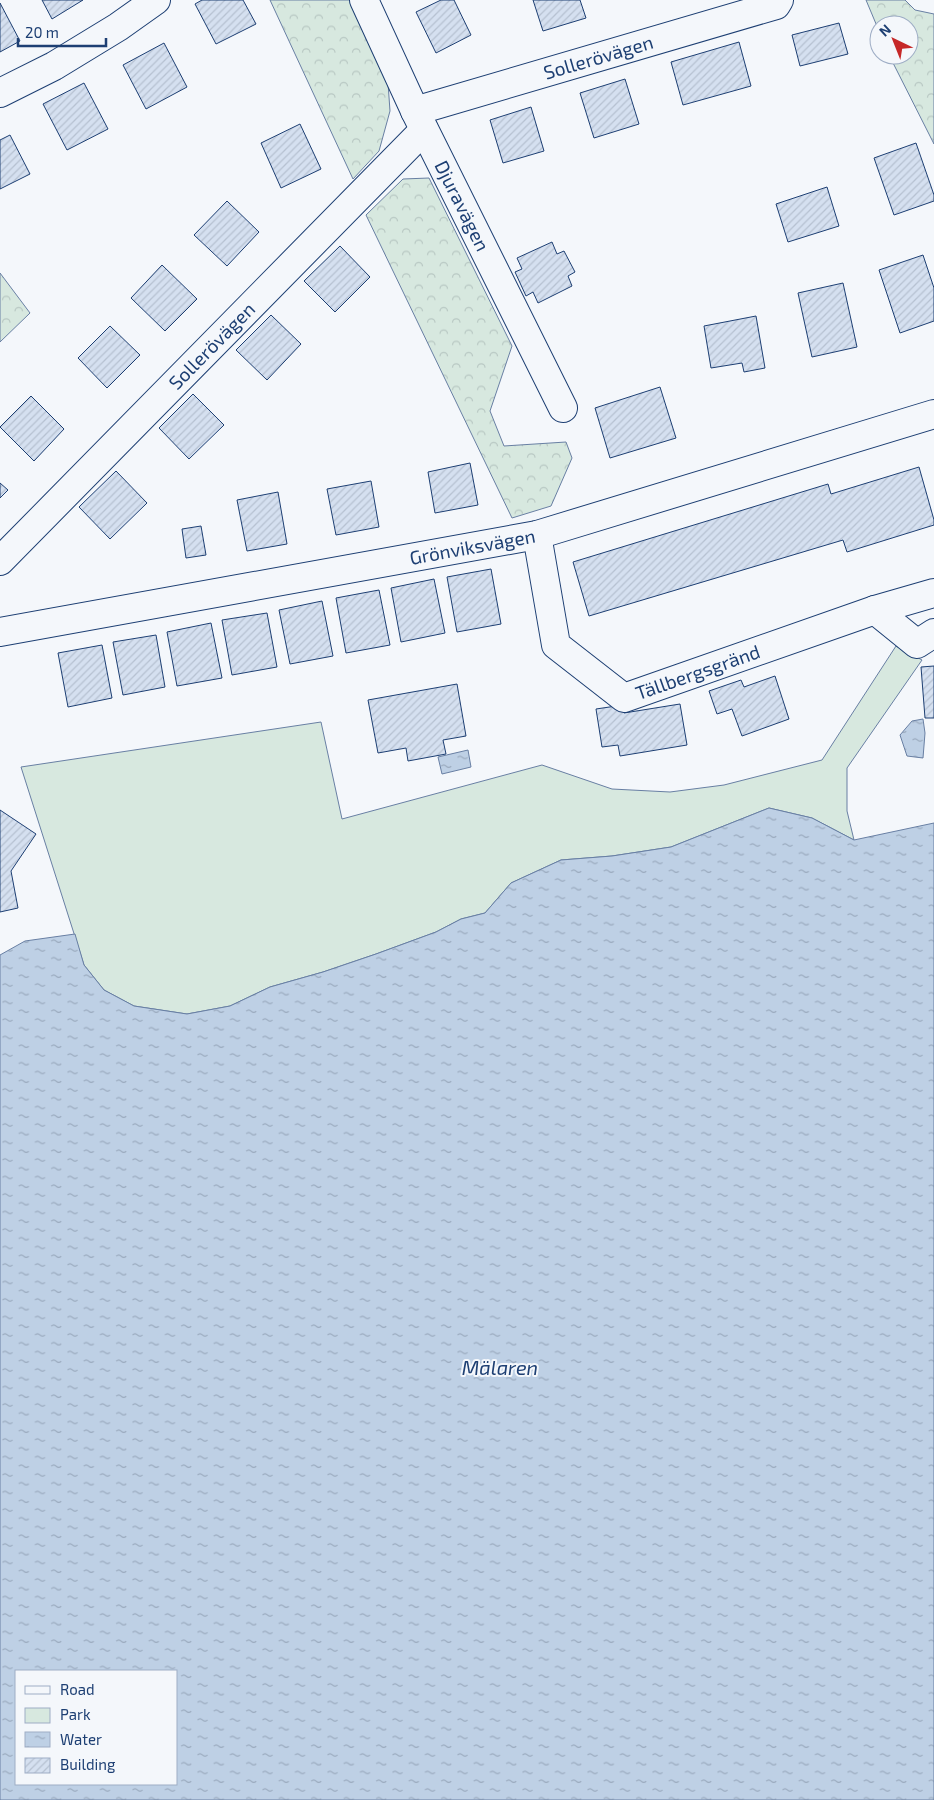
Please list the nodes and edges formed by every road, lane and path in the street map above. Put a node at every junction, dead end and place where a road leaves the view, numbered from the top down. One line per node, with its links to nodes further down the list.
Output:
1 (156, 0): 4 (street)
2 (364, 0): 5 (street, Djuravägen)
3 (779, 0): 5 (street, Sollerövägen)
4 (0, 93)
5 (420, 120): 6 (street, Djuravägen); 9 (street, Sollerövägen)
6 (563, 408)
7 (934, 414): 8 (street, Grönviksvägen)
8 (536, 535): 11 (street, Tällbergsgränd); 12 (street, Grönviksvägen)
9 (0, 561)
10 (934, 593): 11 (street, Tällbergsgränd)
11 (875, 610): 13 (street)
12 (0, 632)
13 (934, 633)

